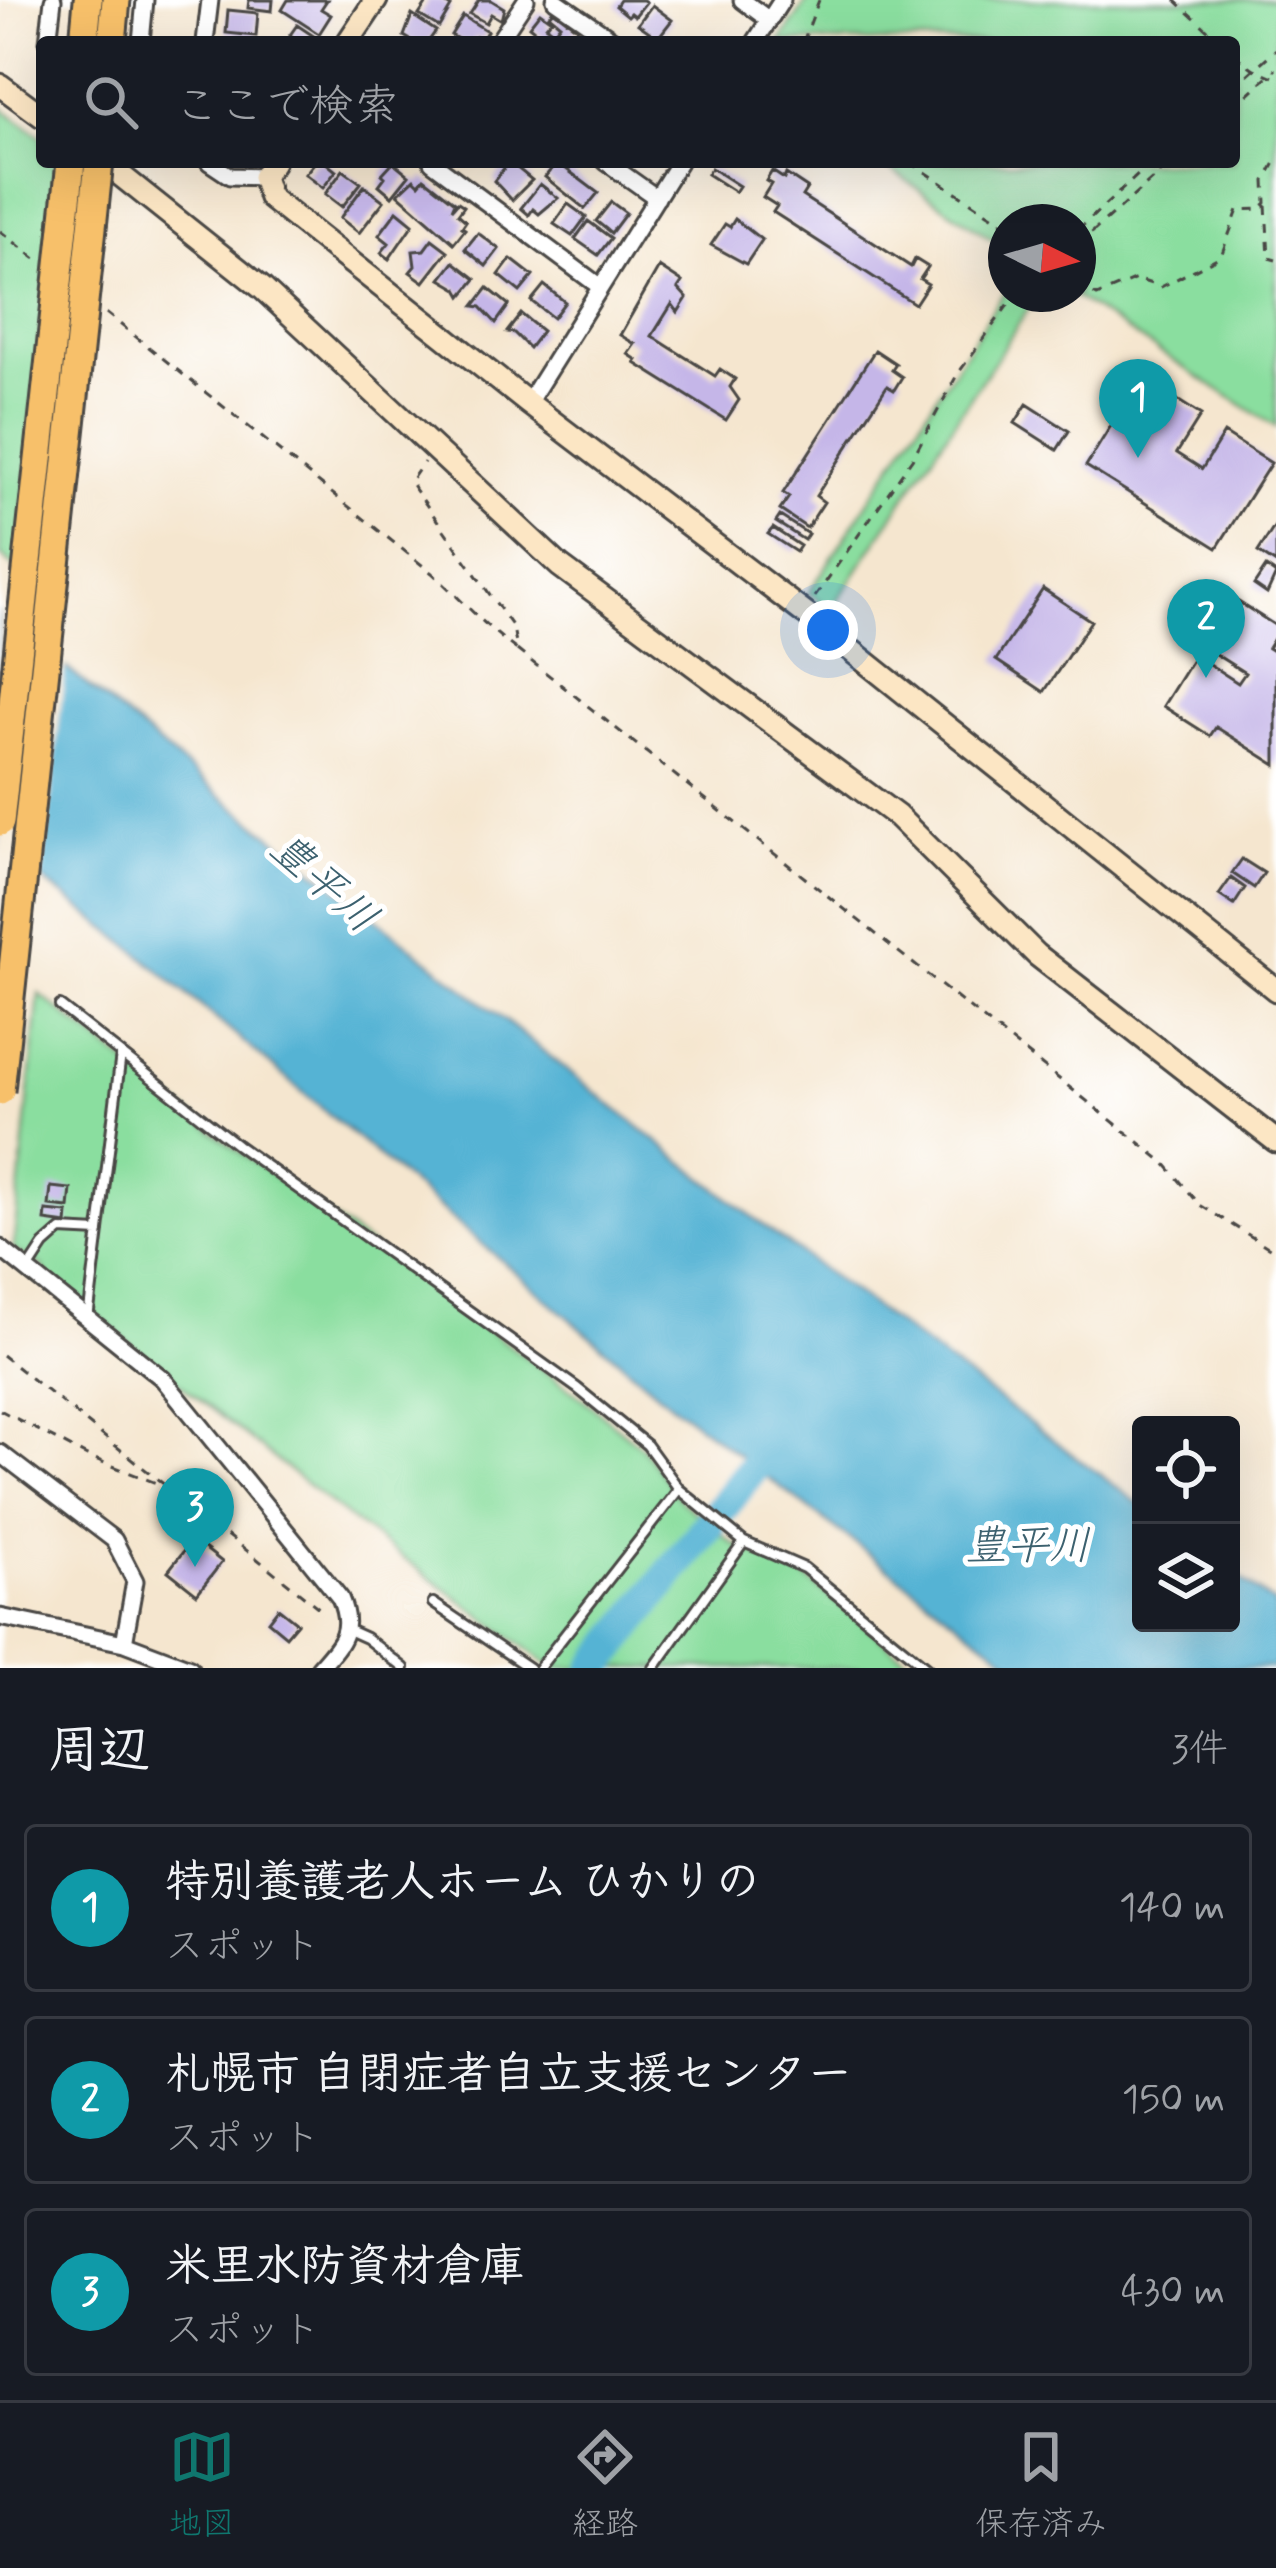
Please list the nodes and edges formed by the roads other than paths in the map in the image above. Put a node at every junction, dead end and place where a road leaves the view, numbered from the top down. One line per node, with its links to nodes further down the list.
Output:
1 (53, 0): 12 (street)
2 (88, 0): 13 (highway)
3 (116, 0): 14 (highway)
4 (145, 0): 15 (street)
5 (210, 0): 16 (street)
6 (376, 0): 17 (street)
7 (526, 0): 18 (street)
8 (555, 0): 19 (street)
9 (742, 0): 11 (street)
10 (782, 0): 11 (street)
11 (769, 20): 20 (street)
12 (50, 36)
13 (85, 36)
14 (113, 36)
15 (142, 36)
16 (207, 36)
17 (352, 36)
18 (502, 36)
19 (607, 36)
20 (758, 36)
21 (0, 85): 22 (street)
22 (36, 112)
23 (70, 168): 34 (highway, bridge)
24 (101, 168): 38 (highway, bridge)
25 (218, 168): 29 (street)
26 (440, 168): 32 (street)
27 (614, 168): 31 (street)
28 (675, 168): 31 (street)
29 (268, 170): 33 (street)
30 (128, 171): 39 (street)
31 (657, 198): 32 (street)
32 (599, 286): 33 (street)
33 (528, 403): 35 (street)
34 (0, 822)
35 (1276, 990)
36 (60, 1006): 37 (lane)
37 (121, 1053): 40 (lane); 45 (lane)
38 (0, 1091)
39 (1276, 1141)
40 (99, 1232): 42 (lane); 43 (lane)
41 (0, 1248): 42 (street)
42 (28, 1270): 43 (street)
43 (88, 1319): 49 (street)
44 (0, 1453): 50 (street)
45 (680, 1490): 46 (lane); 55 (lane)
46 (743, 1542): 56 (lane); 57 (lane)
47 (434, 1603): 54 (lane)
48 (0, 1617): 50 (street)
49 (346, 1629): 52 (street); 53 (lane)
50 (124, 1643): 51 (street)
51 (190, 1668)
52 (319, 1668)
53 (404, 1668)
54 (529, 1668)
55 (539, 1668)
56 (654, 1668)
57 (927, 1668)

